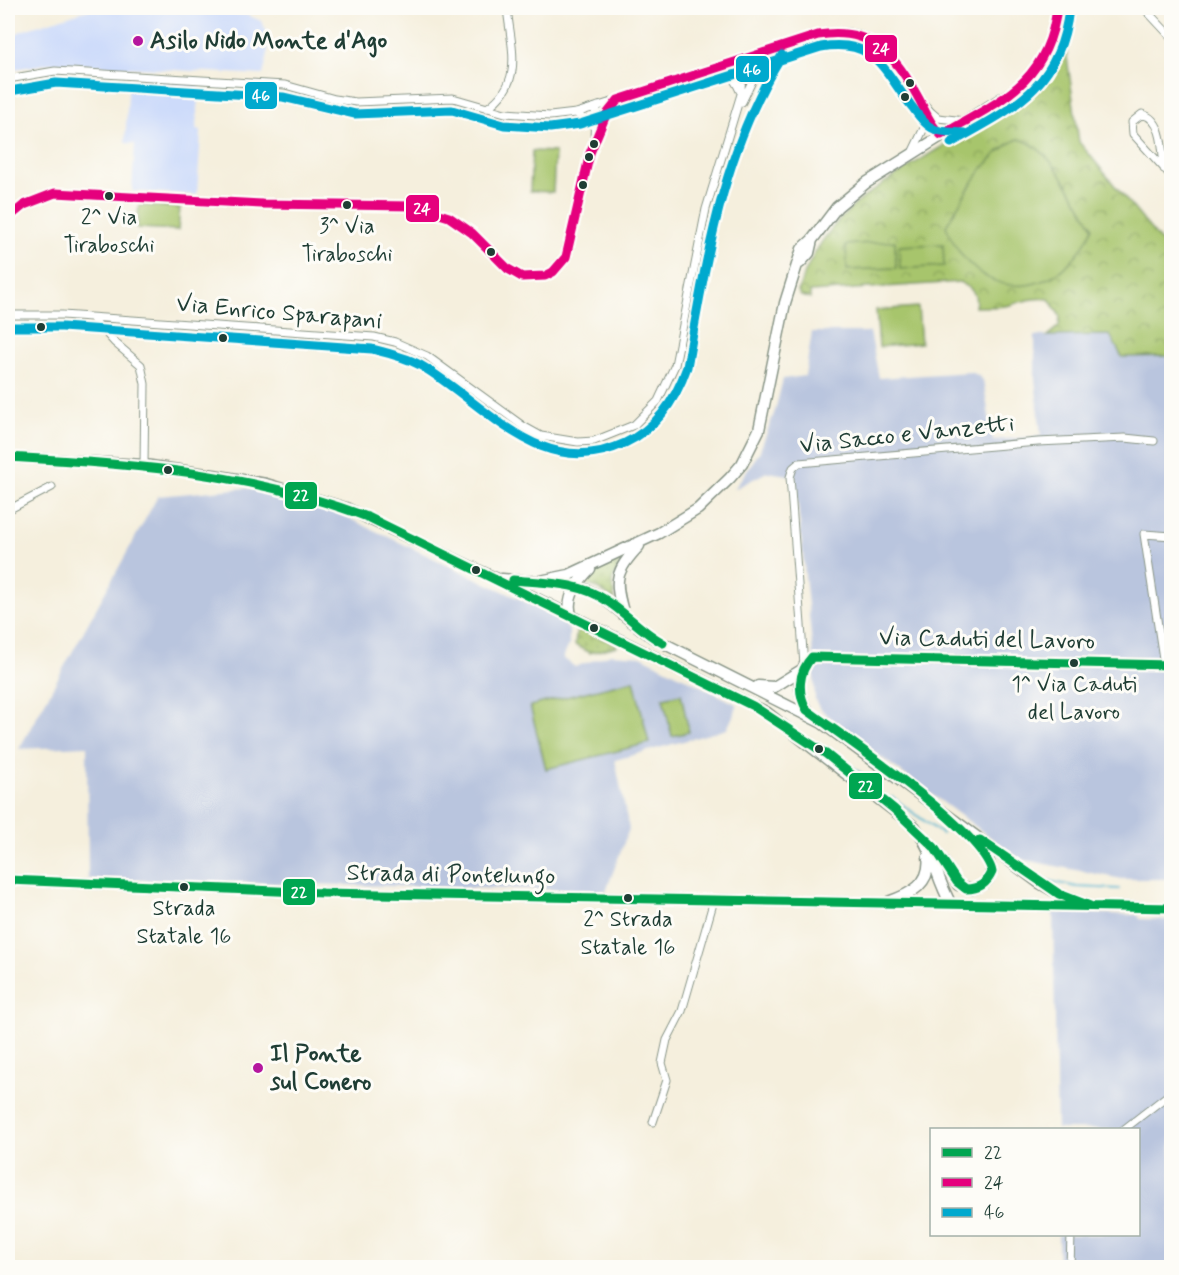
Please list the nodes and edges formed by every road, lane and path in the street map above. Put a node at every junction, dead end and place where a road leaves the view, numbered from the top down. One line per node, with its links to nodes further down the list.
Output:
1 (507, 8): 13 (street)
2 (1057, 8): 18 (street)
3 (1144, 8): 4 (street)
4 (1172, 38)
5 (772, 49): 6 (street); 9 (street, Via Enrico Sparapani); 15 (street)
6 (742, 59): 7 (street); 9 (street); 10 (street, Via Enrico Sparapani)
7 (714, 68): 10 (street); 11 (street)
8 (8, 79): 13 (street)
9 (751, 86): 14 (street, Via Enrico Sparapani)
10 (741, 94): 14 (street, Via Enrico Sparapani)
11 (618, 100): 12 (street); 17 (street)
12 (598, 106): 16 (street); 17 (street); 19 (street)
13 (487, 108): 16 (street)
14 (737, 112): 27 (street, Via Enrico Sparapani)
15 (927, 112): 18 (street); 20 (street); 22 (street)
16 (576, 113): 19 (street)
17 (602, 121): 21 (street)
18 (964, 121): 20 (street)
19 (594, 127): 21 (street)
20 (941, 135): 22 (street)
21 (594, 143): 25 (street)
22 (912, 153): 34 (street)
23 (1164, 169): 23 (street); 24 (street)
24 (1172, 177)
25 (8, 218)
26 (8, 315): 27 (street, Via Enrico Sparapani)
27 (93, 318): 30 (street)
28 (1154, 441): 42 (street, Via Sacco e Vanzetti)
29 (8, 457): 30 (street)
30 (144, 465): 36 (street)
31 (52, 487): 32 (street)
32 (8, 510)
33 (1172, 536): 41 (street)
34 (643, 541): 35 (street); 39 (street)
35 (594, 565): 37 (street); 38 (street)
36 (497, 579): 37 (street); 40 (street)
37 (535, 582): 38 (street)
38 (575, 587): 39 (street); 40 (street)
39 (624, 615): 43 (street)
40 (572, 617): 46 (street)
41 (1168, 665): 42 (street, Via Caduti del Lavoro)
42 (804, 667): 43 (street); 44 (street, Via Sacco e Vanzetti)
43 (745, 682): 44 (street)
44 (822, 723): 45 (street)
45 (957, 823): 46 (street); 51 (street)
46 (926, 841): 49 (street); 50 (street)
47 (8, 880): 48 (street, Strada di Pontelungo)
48 (714, 900): 49 (street, Strada di Pontelungo); 54 (street)
49 (887, 903): 50 (street, Strada di Pontelungo)
50 (951, 904): 51 (street, Strada di Pontelungo)
51 (1090, 906): 52 (street, Strada di Pontelungo)
52 (1172, 908)
53 (1172, 1092): 55 (street)
54 (654, 1122)
55 (1126, 1128)
56 (1071, 1236): 57 (street)
57 (1070, 1268)

